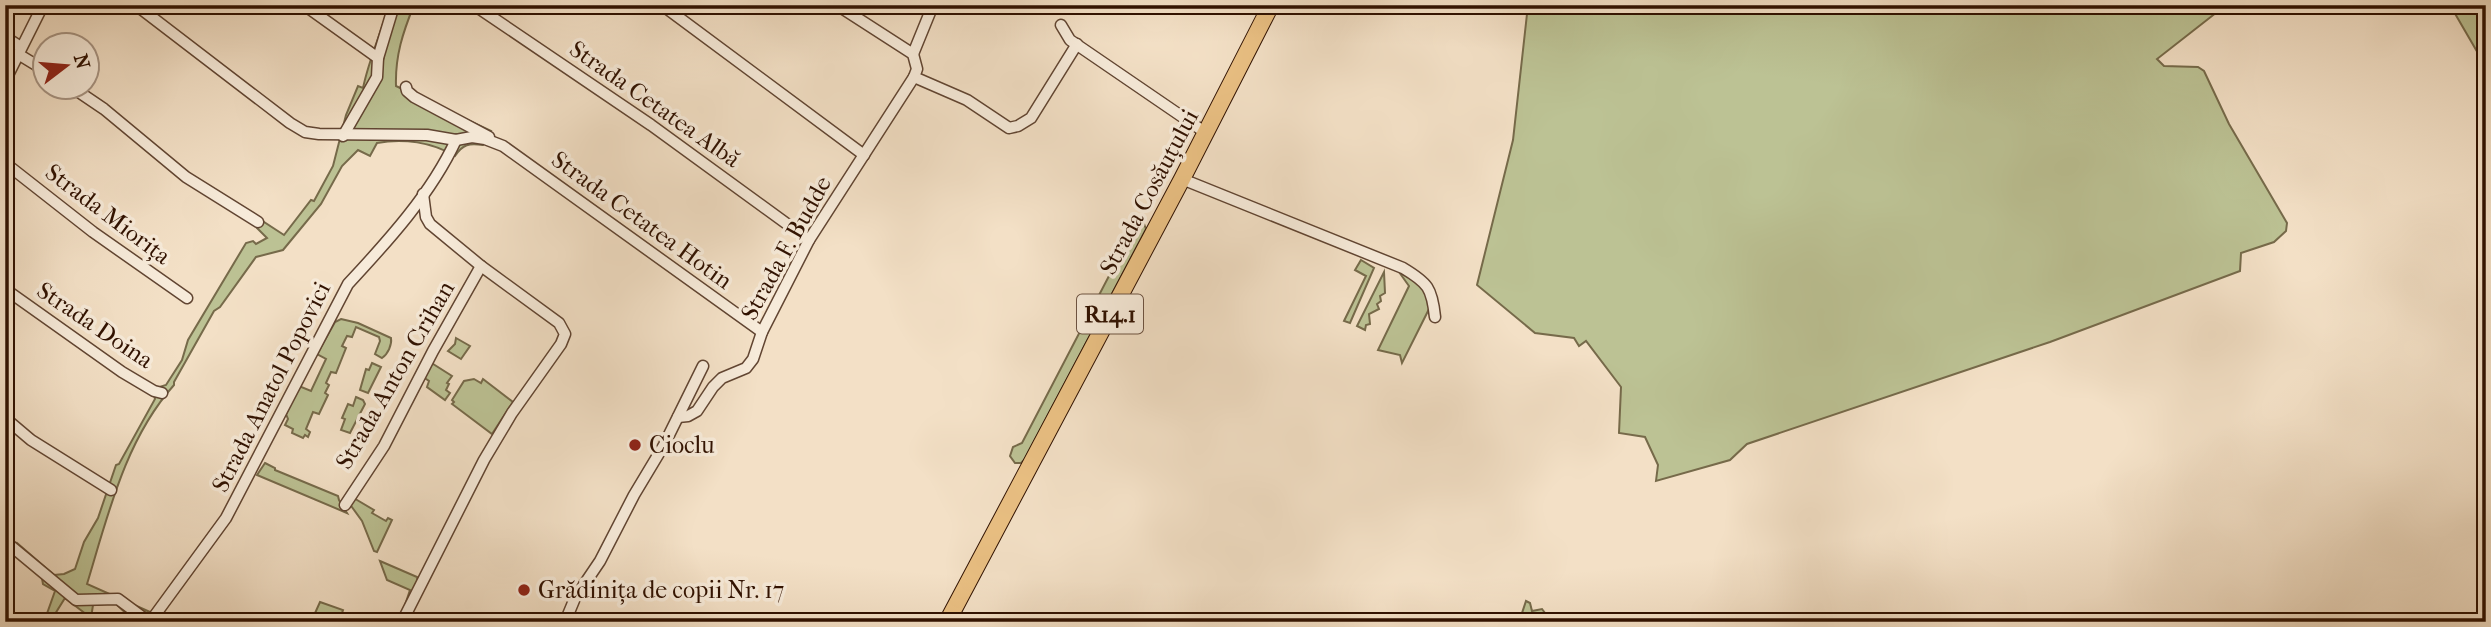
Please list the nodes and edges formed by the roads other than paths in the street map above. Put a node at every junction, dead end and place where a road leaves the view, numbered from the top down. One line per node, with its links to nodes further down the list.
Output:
1 (43, 5): 13 (street)
2 (136, 5): 22 (street, Strada Cetatea Hotin)
3 (304, 5): 15 (street)
4 (394, 5): 15 (street)
5 (474, 5): 32 (street, Strada Cetatea Albă)
6 (662, 5): 25 (street)
7 (837, 5): 14 (street)
8 (933, 5): 14 (street)
9 (1271, 5): 21 (main road, Strada Cosăuțului / R14.1)
10 (1061, 25): 12 (street)
11 (5, 37): 13 (street)
12 (1077, 44): 17 (street); 21 (street)
13 (20, 51): 16 (street); 18 (street)
14 (913, 54): 17 (street)
15 (378, 58): 22 (street)
16 (32, 60)
17 (914, 77): 25 (street, Strada F. Budde)
18 (5, 81)
19 (406, 87): 24 (street, Strada Cetatea Hotin)
20 (94, 102): 31 (street)
21 (1206, 133): 27 (main road, Strada Cosăuțului / R14.1)
22 (343, 135): 23 (street, Strada Cetatea Hotin)
23 (456, 140): 24 (street, Strada Cetatea Hotin); 28 (street, Strada Anatol Popovici)
24 (496, 143): 37 (street, Strada Cetatea Hotin)
25 (864, 155): 32 (street, Strada F. Budde)
26 (5, 163): 35 (street, Strada Miorița)
27 (1182, 178): 36 (street); 48 (main road, Strada Cosăuțului / R14.1)
28 (423, 194): 29 (street, Strada Anatol Popovici); 30 (street)
29 (408, 213): 30 (street); 45 (street, Strada Anatol Popovici)
30 (427, 219): 33 (street)
31 (258, 222)
32 (809, 240): 37 (street, Strada F. Budde)
33 (481, 267): 43 (street, Strada Anton Crihan); 46 (street)
34 (5, 289): 39 (street, Strada Doina)
35 (187, 298)
36 (1435, 317)
37 (762, 332): 40 (street, Strada F. Budde)
38 (704, 366): 40 (street, Strada F. Budde)
39 (162, 393)
40 (678, 416): 47 (street, Strada F. Budde)
41 (5, 418): 42 (street)
42 (111, 490)
43 (345, 505)
44 (5, 541): 45 (street)
45 (150, 622)
46 (402, 622)
47 (565, 622)
48 (947, 622)

